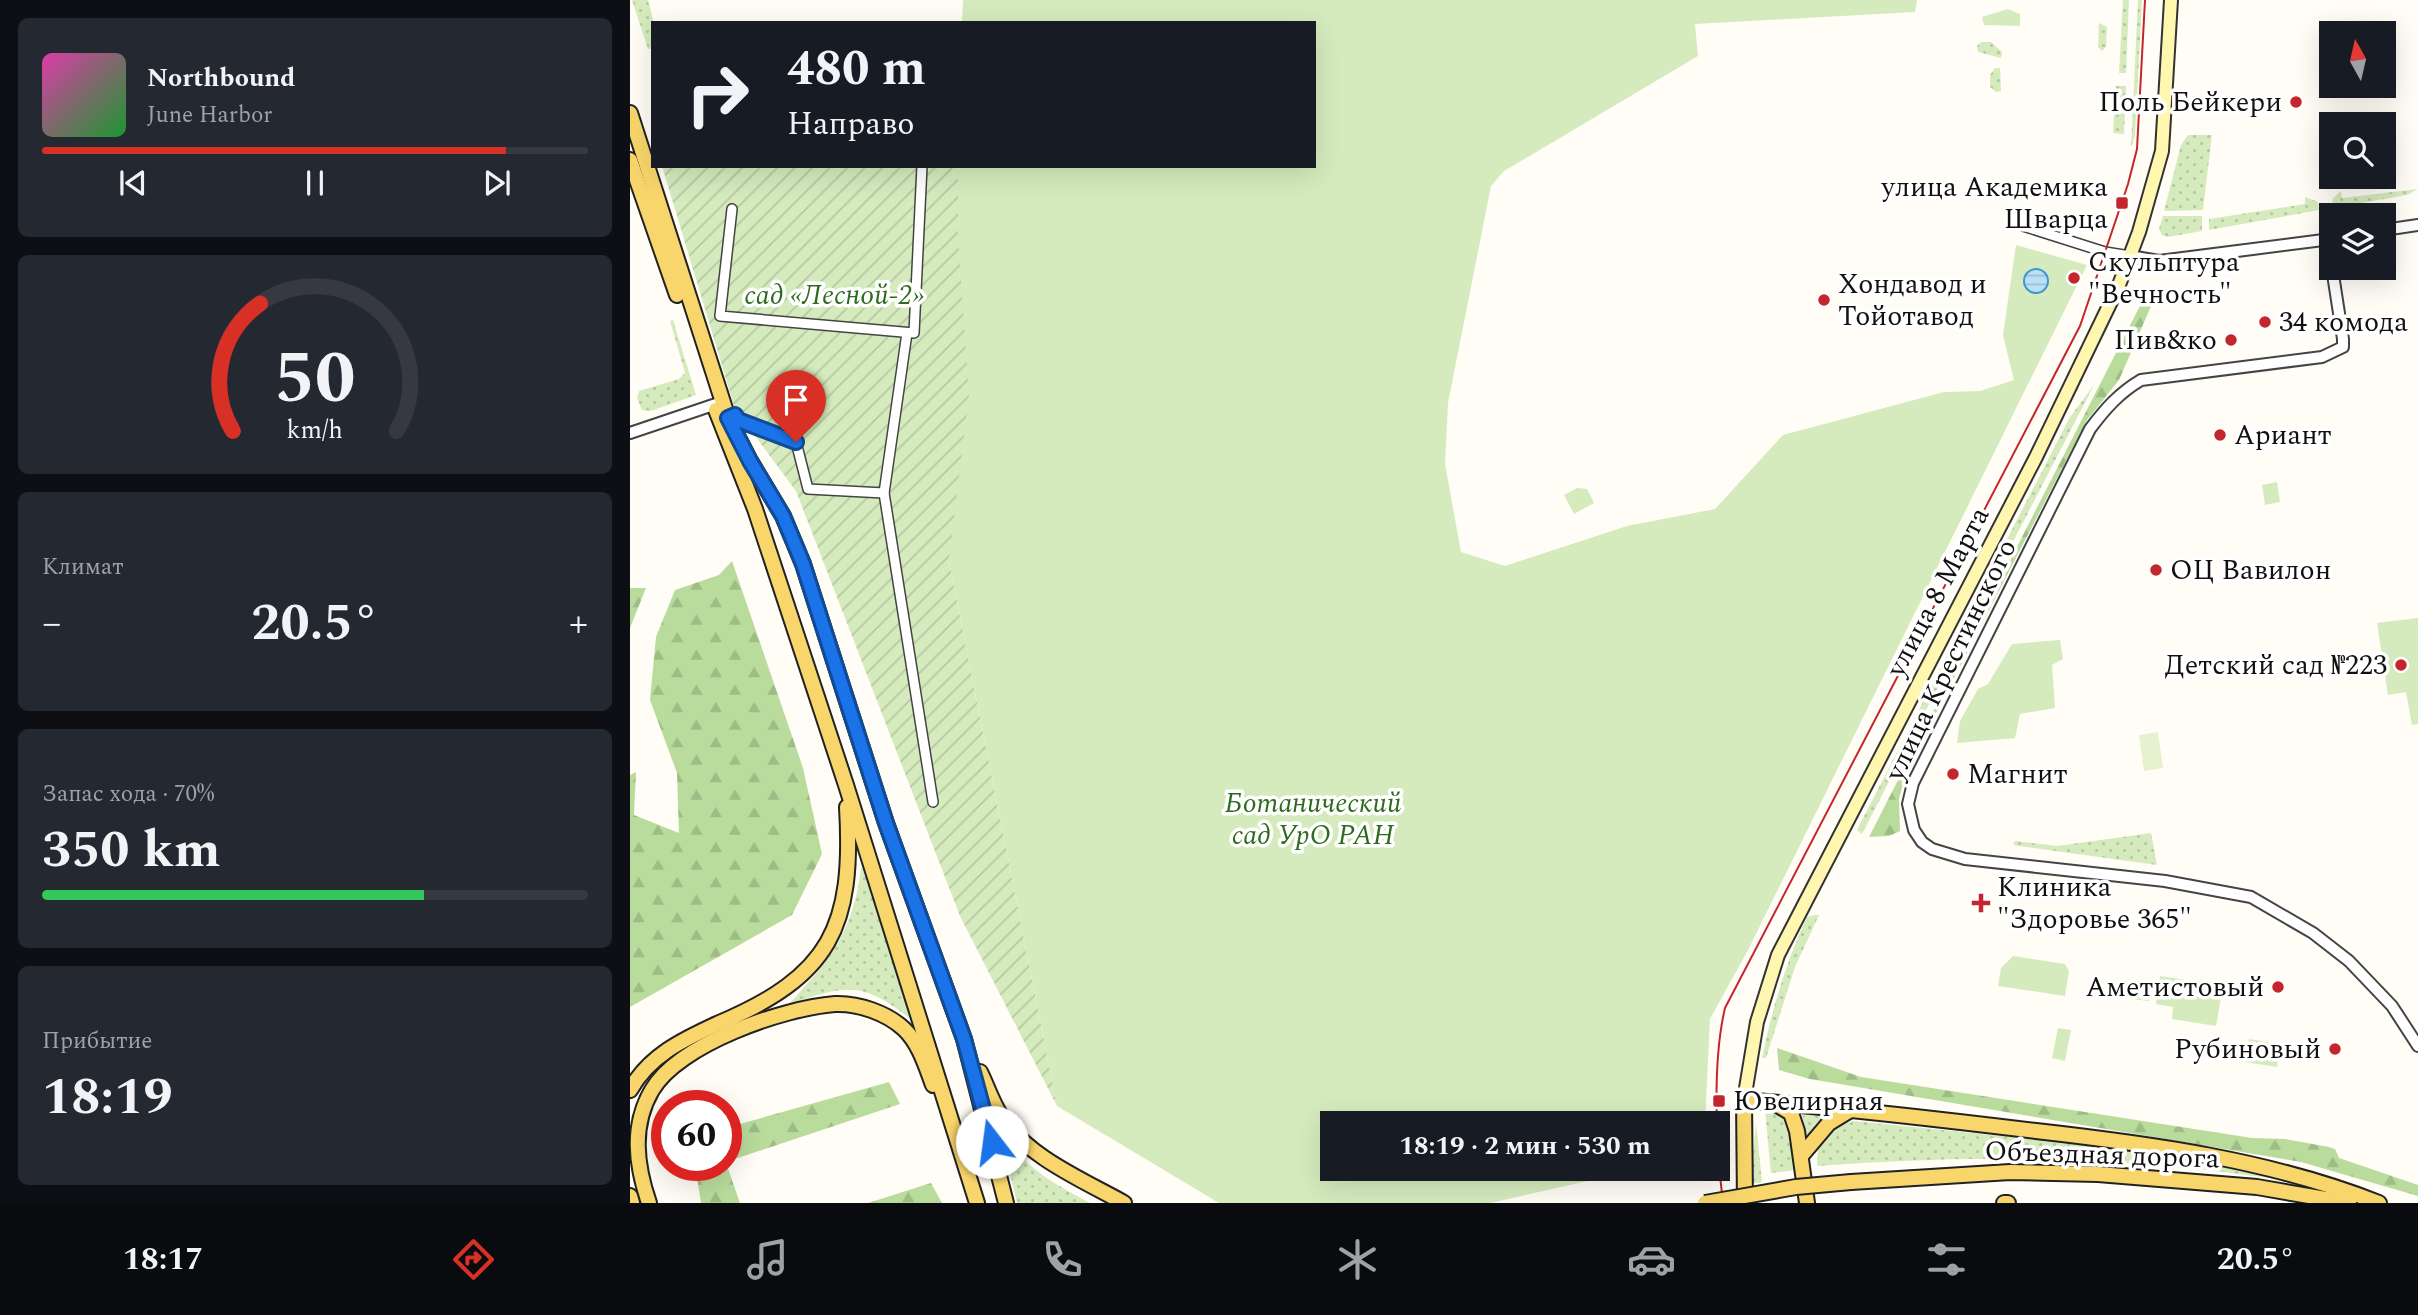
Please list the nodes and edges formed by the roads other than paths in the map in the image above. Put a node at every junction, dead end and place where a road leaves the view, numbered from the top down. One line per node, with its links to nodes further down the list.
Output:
1 (2171, 0): 10 (main road, улица 8 Марта)
2 (630, 113): 13 (main road)
3 (630, 160): 13 (main road)
4 (922, 168): 12 (street)
5 (732, 209): 12 (street)
6 (2418, 225): 8 (street)
7 (2023, 226): 10 (street)
8 (2396, 228)
9 (2319, 240): 10 (street)
10 (2130, 256): 22 (main road, улица 8 Марта)
11 (2334, 280): 20 (street, улица Крестинского)
12 (907, 333): 16 (street)
13 (718, 404): 14 (main road); 15 (street); 17 (main road)
14 (728, 418): 16 (street); 19 (main road)
15 (630, 433)
16 (884, 493): 18 (street)
17 (846, 785): 21 (main road); 25 (main road)
18 (933, 802)
19 (964, 1039): 31 (main road); 32 (main road)
20 (2418, 1046)
21 (630, 1090)
22 (1744, 1100): 23 (main road); 34 (main road, улица 8 Марта)
23 (1775, 1103): 24 (main road); 26 (main road)
24 (1852, 1109): 26 (main road); 37 (main road)
25 (963, 1150): 29 (main road); 30 (main road)
26 (1801, 1156): 35 (main road)
27 (630, 1196): 28 (main road)
28 (632, 1203)
29 (649, 1203)
30 (977, 1203)
31 (1006, 1203)
32 (1124, 1203)
33 (1705, 1203): 36 (main road, Объездная дорога, bridge)
34 (1745, 1203)
35 (1807, 1203)
36 (2349, 1203)
37 (2379, 1203)

